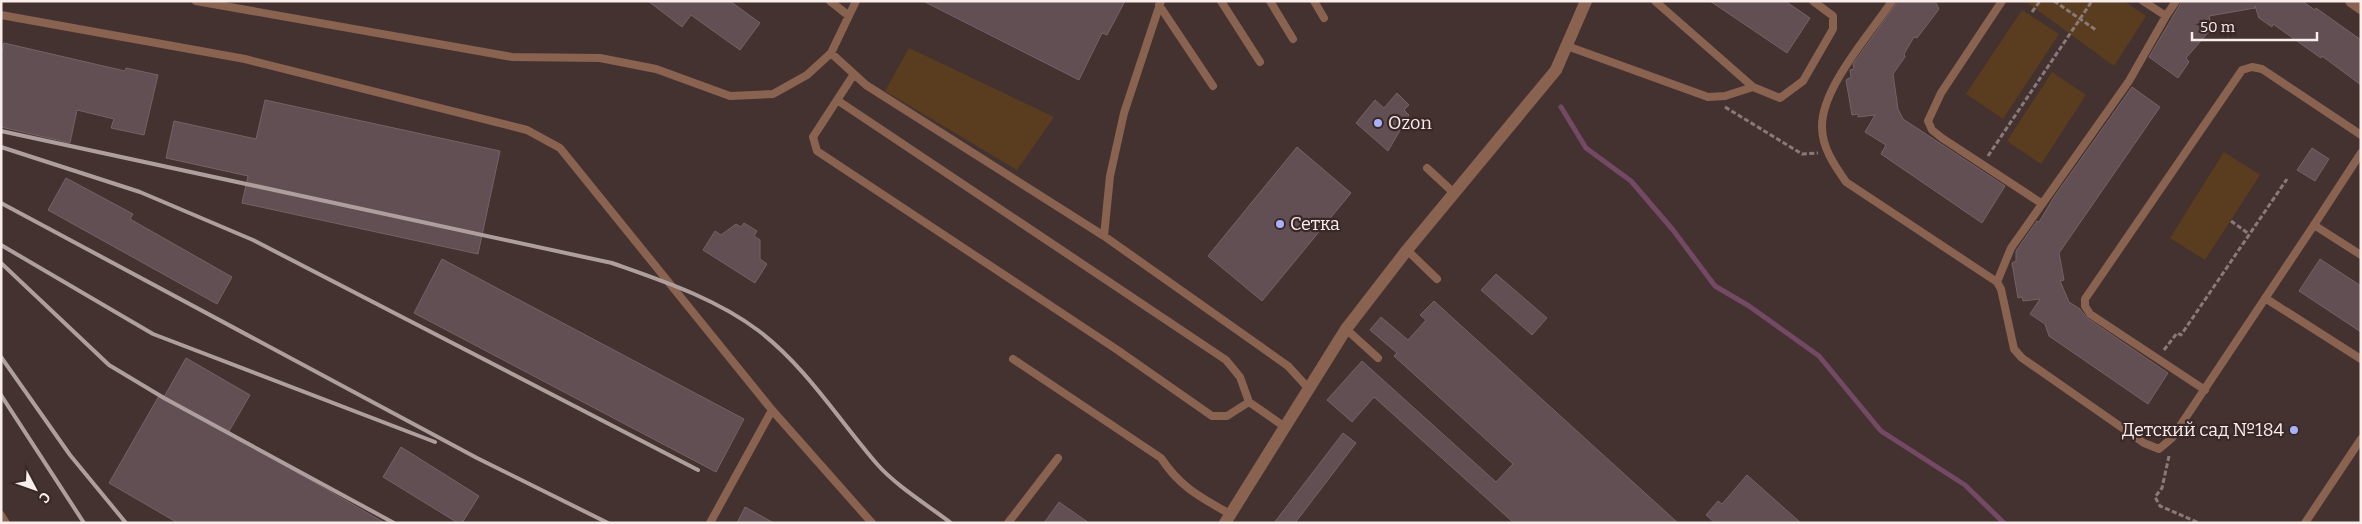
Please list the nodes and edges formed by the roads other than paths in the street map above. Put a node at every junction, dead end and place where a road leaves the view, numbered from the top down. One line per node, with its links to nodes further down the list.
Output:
1 (196, 1): 23 (lane)
2 (830, 1): 18 (lane)
3 (856, 1): 18 (lane)
4 (1221, 1): 24 (lane)
5 (1270, 1): 21 (lane)
6 (1314, 1): 20 (lane)
7 (1586, 1): 22 (street)
8 (1655, 1): 27 (lane)
9 (1813, 1): 27 (lane)
10 (1892, 1): 39 (lane)
11 (2002, 1): 33 (lane)
12 (2143, 1): 19 (lane)
13 (2176, 1): 19 (lane)
14 (2351, 1): 16 (street)
15 (1160, 3): 26 (lane); 35 (lane)
16 (2361, 8)
17 (1, 16): 48 (lane)
18 (848, 16): 23 (lane)
19 (2166, 16): 33 (lane)
20 (1324, 18)
21 (1293, 39)
22 (1567, 46): 27 (lane); 32 (street)
23 (831, 53): 25 (lane)
24 (1260, 62)
25 (854, 74): 28 (lane); 35 (lane)
26 (1212, 86)
27 (1753, 87)
28 (837, 100): 47 (lane); 47 (lane)
29 (2361, 135): 46 (lane)
30 (2361, 153): 34 (lane)
31 (1428, 168): 32 (lane)
32 (1454, 193): 36 (street)
33 (2041, 204): 39 (lane)
34 (2314, 225): 37 (lane); 40 (lane)
35 (1104, 236): 45 (lane)
36 (1407, 250): 38 (lane); 41 (street)
37 (2361, 256)
38 (1437, 279)
39 (1997, 282): 46 (lane)
40 (2265, 298): 44 (lane); 46 (lane)
41 (1346, 329): 42 (lane); 45 (street)
42 (1378, 358)
43 (1013, 359): 53 (lane)
44 (2361, 359)
45 (1308, 389): 49 (street)
46 (2204, 390)
47 (1249, 402): 49 (lane)
48 (772, 410): 55 (lane); 56 (lane)
49 (1285, 427): 53 (street)
50 (2361, 438): 58 (lane)
51 (1058, 458): 57 (lane)
52 (1, 515): 54 (lane)
53 (1227, 518)
54 (6, 523)
55 (710, 523)
56 (872, 523)
57 (1008, 523)
58 (2305, 523)

